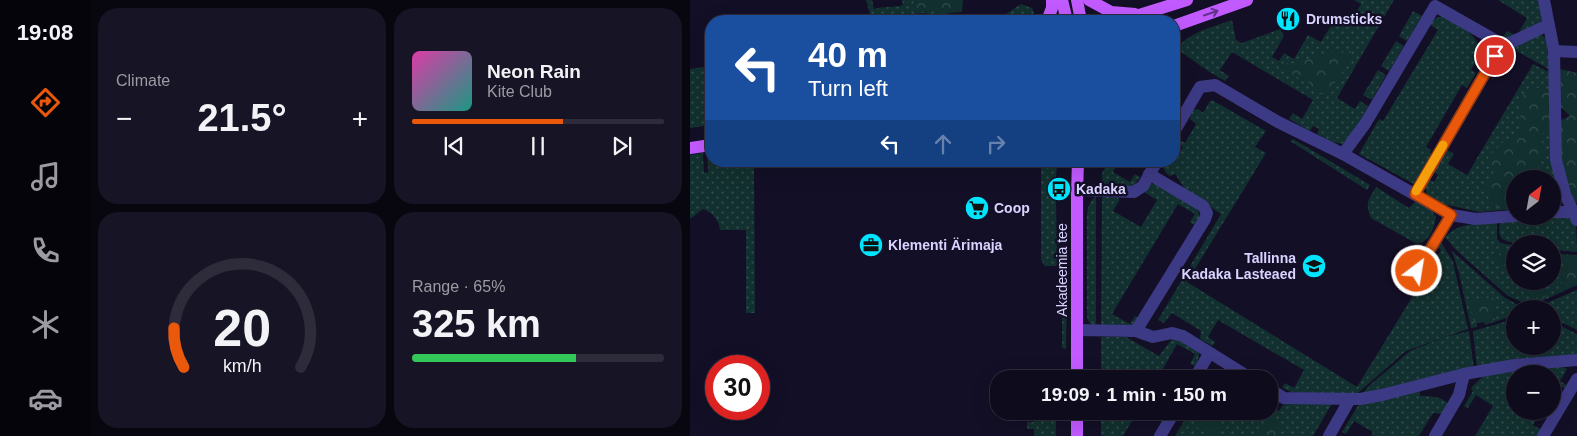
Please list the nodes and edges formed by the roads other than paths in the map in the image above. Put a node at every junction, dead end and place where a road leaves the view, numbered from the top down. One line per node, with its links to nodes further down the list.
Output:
1 (1052, 0): 8 (main road)
2 (1062, 0): 9 (main road)
3 (1077, 0): 10 (main road)
4 (1089, 0): 11 (main road)
5 (1187, 0): 11 (main road)
6 (1247, 0): 12 (main road, one-way to 6)
7 (1544, 0): 13 (street)
8 (1049, 15)
9 (1066, 15)
10 (1080, 15)
11 (1143, 15)
12 (1180, 24)
13 (1548, 25): 14 (street); 15 (street)
14 (1502, 44): 20 (street); 25 (street)
15 (1554, 51): 16 (street); 28 (street)
16 (1577, 52)
17 (1180, 122): 20 (street)
18 (705, 146): 19 (main road)
19 (690, 148)
20 (1343, 154): 25 (street)
21 (1078, 167): 24 (main road, Akadeemia tee)
22 (1153, 167): 23 (street)
23 (1149, 174): 24 (street); 32 (street)
24 (1077, 190): 31 (main road, Akadeemia tee)
25 (1415, 194): 27 (street)
26 (1561, 213): 28 (street)
27 (1451, 215): 29 (street); 30 (street)
28 (1576, 215)
29 (1506, 217)
30 (1417, 271)
31 (1077, 330): 32 (street); 35 (main road, Akadeemia tee)
32 (1136, 331): 33 (street)
33 (1209, 354): 36 (street); 37 (street)
34 (1577, 360): 38 (street)
35 (1077, 370)
36 (1199, 370)
37 (1237, 370)
38 (1464, 374): 41 (street); 47 (street)
39 (1577, 379): 48 (street)
40 (1278, 394): 41 (street)
41 (1350, 399): 46 (street)
42 (1077, 420): 44 (main road)
43 (1170, 420): 45 (street)
44 (1077, 436)
45 (1160, 436)
46 (1329, 436)
47 (1435, 436)
48 (1544, 436)

